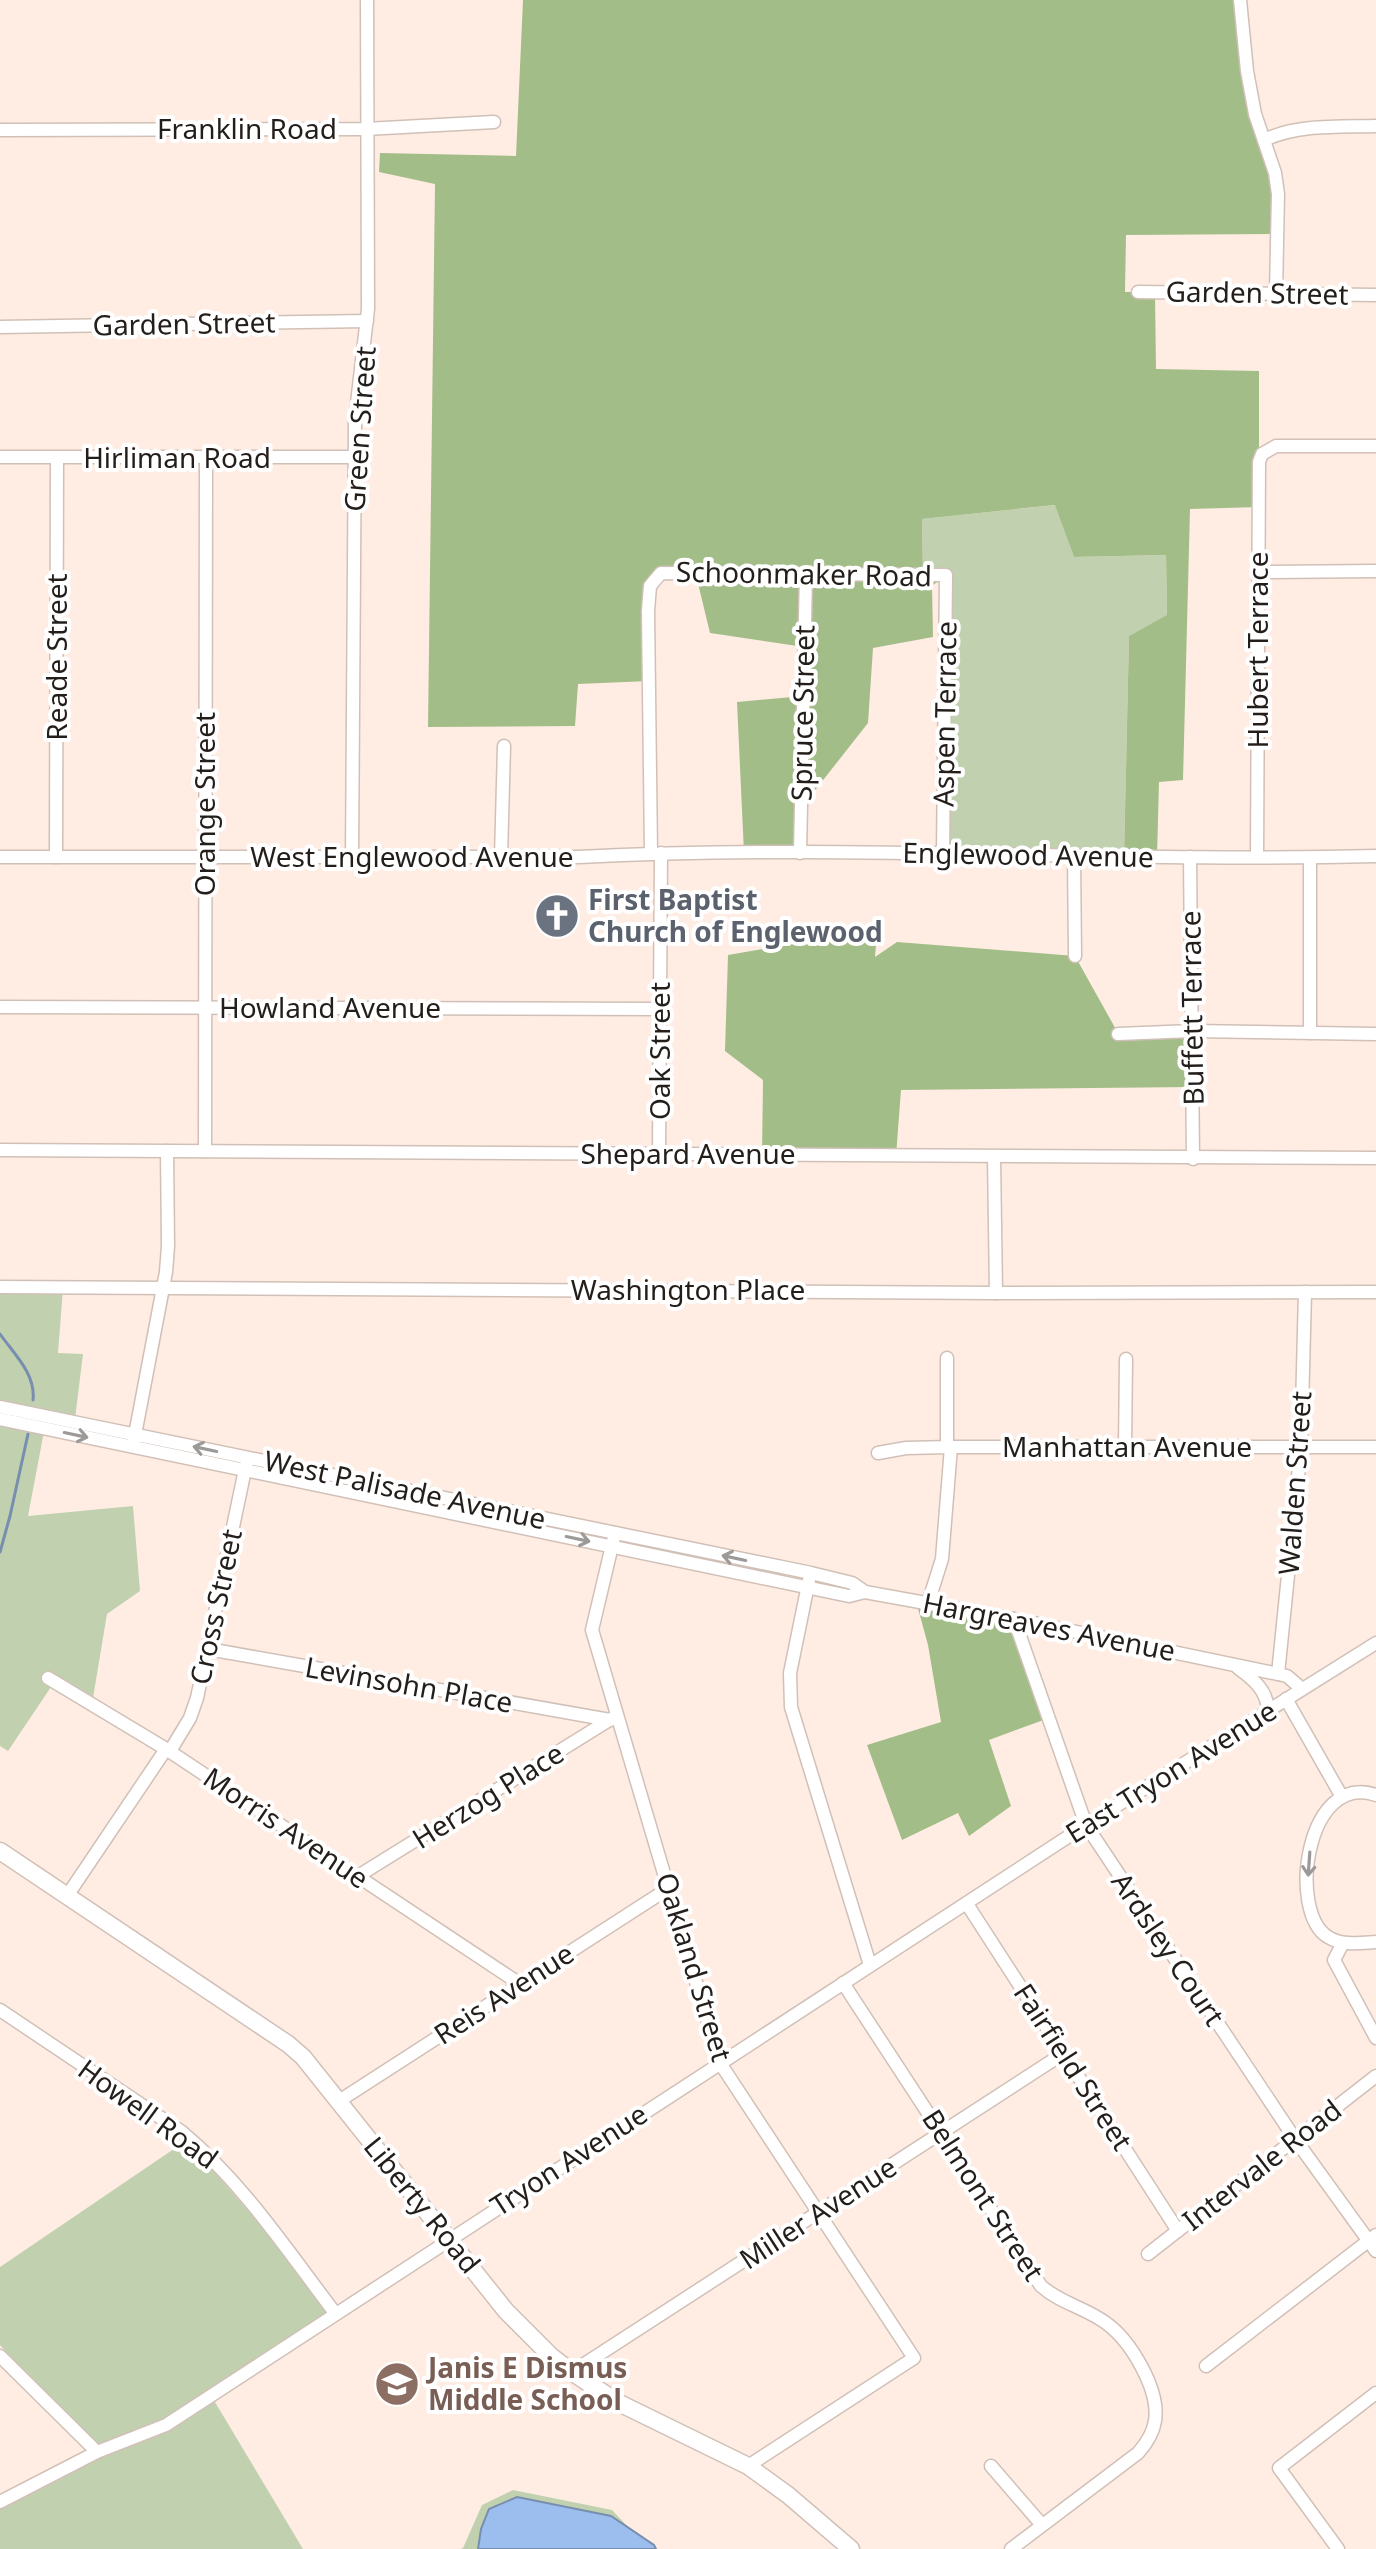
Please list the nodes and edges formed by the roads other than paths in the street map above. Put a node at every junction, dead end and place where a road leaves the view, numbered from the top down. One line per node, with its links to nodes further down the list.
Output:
1 (367, 0): 5 (street, Green Street)
2 (1240, 0): 7 (street)
3 (494, 122): 5 (street, Franklin Road)
4 (1376, 126): 7 (street)
5 (366, 129): 6 (street, Franklin Road); 11 (street, Green Street)
6 (0, 130)
7 (1264, 140): 9 (street)
8 (1138, 292): 9 (street, Garden Street)
9 (1276, 294): 10 (street, Garden Street)
10 (1376, 295)
11 (367, 321): 12 (street, Garden Street); 16 (street, Green Street)
12 (0, 327)
13 (1376, 446): 19 (street, Hubert Terrace)
14 (0, 457): 17 (street, Hirliman Road)
15 (206, 457): 16 (street, Hirliman Road); 17 (street, Hirliman Road); 36 (street, Orange Street)
16 (354, 457): 31 (street, Green Street)
17 (57, 458): 30 (street, Reade Street)
18 (1376, 571): 19 (street)
19 (1259, 572): 35 (street, Hubert Terrace)
20 (661, 573): 21 (street, Schoonmaker Road); 24 (street, Oak Street)
21 (806, 573): 22 (street, Schoonmaker Road); 26 (street, Spruce Street)
22 (946, 575): 27 (street, Aspen Terrace)
23 (504, 746): 32 (street)
24 (656, 853): 25 (street, West Englewood Avenue); 32 (street, West Englewood Avenue); 41 (street, Oak Street)
25 (680, 853): 26 (street, Englewood Avenue)
26 (800, 853): 27 (street, Englewood Avenue)
27 (943, 853): 33 (street, Englewood Avenue)
28 (1376, 856): 37 (street, Englewood Avenue)
29 (0, 857): 30 (street, West Englewood Avenue)
30 (56, 857): 36 (street, West Englewood Avenue)
31 (352, 857): 32 (street, West Englewood Avenue); 36 (street, West Englewood Avenue)
32 (501, 857)
33 (1074, 857): 34 (street, Englewood Avenue); 38 (street)
34 (1190, 857): 35 (street, Englewood Avenue); 42 (street, Buffett Terrace)
35 (1257, 857): 37 (street, Englewood Avenue)
36 (204, 858): 40 (street, Orange Street)
37 (1310, 858): 43 (street)
38 (1075, 956)
39 (0, 1007): 40 (street, Howland Avenue)
40 (205, 1008): 41 (street, Howland Avenue); 48 (street, Orange Street)
41 (660, 1009): 49 (street, Oak Street)
42 (1192, 1031): 43 (street); 44 (street); 52 (street, Buffett Terrace)
43 (1310, 1033): 45 (street)
44 (1118, 1034)
45 (1376, 1034)
46 (0, 1150): 47 (street, Shepard Avenue)
47 (167, 1151): 48 (street, Shepard Avenue); 54 (street)
48 (205, 1151): 49 (street, Shepard Avenue)
49 (659, 1154): 50 (street, Shepard Avenue)
50 (994, 1157): 52 (street, Shepard Avenue); 57 (street)
51 (1376, 1158): 52 (street, Shepard Avenue)
52 (1193, 1159)
53 (0, 1287): 54 (street, Washington Place)
54 (164, 1288): 57 (street, Washington Place); 62 (street)
55 (1305, 1292): 56 (street, Washington Place); 57 (street, Washington Place); 65 (street, Walden Street)
56 (1376, 1292)
57 (996, 1293)
58 (947, 1358): 63 (street)
59 (1126, 1359): 64 (street)
60 (0, 1407): 62 (street, West Palisade Avenue)
61 (0, 1419): 62 (street, West Palisade Avenue, one-way to 62)
62 (134, 1441): 68 (street, West Palisade Avenue)
63 (949, 1447): 64 (street, Manhattan Avenue); 67 (street, Manhattan Avenue); 71 (street)
64 (1125, 1447): 65 (street, Manhattan Avenue)
65 (1301, 1447): 66 (street, Manhattan Avenue); 76 (street, Walden Street)
66 (1376, 1447)
67 (878, 1453)
68 (246, 1464): 69 (street, West Palisade Avenue); 74 (street, Cross Street)
69 (613, 1540): 70 (street, West Palisade Avenue); 81 (street, Oakland Street)
70 (809, 1580): 71 (street, Hargreaves Avenue); 93 (street)
71 (928, 1603): 72 (street, Hargreaves Avenue)
72 (1014, 1619): 75 (street, Hargreaves Avenue); 85 (street, Ardsley Court)
73 (1376, 1643): 78 (street, East Tryon Avenue)
74 (208, 1649): 81 (street, Levinsohn Place); 82 (street, Cross Street)
75 (1232, 1664): 76 (street, Hargreaves Avenue); 80 (street, Hargreaves Avenue)
76 (1278, 1674): 78 (street, Hargreaves Avenue)
77 (48, 1678): 82 (street, Morris Avenue)
78 (1302, 1689): 79 (street, East Tryon Avenue)
79 (1286, 1699): 80 (street, East Tryon Avenue); 84 (street)
80 (1268, 1710): 85 (street, East Tryon Avenue)
81 (614, 1718): 87 (street, Herzog Place); 88 (street, Oakland Street)
82 (168, 1750): 87 (street, Morris Avenue); 89 (street, Cross Street)
83 (1376, 1795): 84 (street)
84 (1342, 1797): 92 (street, one-way to 92)
85 (1086, 1825): 90 (street, East Tryon Avenue); 103 (street, Ardsley Court)
86 (0, 1851): 89 (main road, Liberty Road)
87 (358, 1876): 95 (street, Morris Avenue)
88 (669, 1888): 95 (street, Reis Avenue); 99 (street, Oakland Street)
89 (67, 1896): 101 (main road, Liberty Road)
90 (967, 1904): 93 (street, Tryon Avenue); 98 (street, Fairfield Street)
91 (1376, 1942): 92 (street)
92 (1343, 1943): 97 (street)
93 (870, 1965): 94 (street, Tryon Avenue)
94 (843, 1983): 99 (street, Tryon Avenue); 102 (street, Belmont Street)
95 (520, 1984): 101 (street, Reis Avenue)
96 (0, 2010): 109 (street, Howell Road)
97 (1376, 2038)
98 (1064, 2053): 102 (street, Miller Avenue); 105 (street, Fairfield Street)
99 (720, 2063): 104 (street, Oakland Street); 106 (street, Tryon Avenue)
100 (1376, 2076): 103 (street, Intervale Road)
101 (339, 2101): 106 (main road, Liberty Road)
102 (941, 2133): 104 (street, Miller Avenue); 118 (street, Belmont Street)
103 (1295, 2139): 105 (street, Intervale Road); 107 (street, Ardsley Court)
104 (818, 2212): 112 (street, Miller Avenue); 115 (street, Oakland Street)
105 (1178, 2231): 108 (street, Intervale Road)
106 (448, 2239): 109 (street, Tryon Avenue); 112 (main road, Liberty Road)
107 (1374, 2242): 111 (street)
108 (1148, 2254)
109 (335, 2313): 114 (street, Tryon Avenue)
110 (0, 2356): 114 (street)
111 (1206, 2366)
112 (572, 2372): 115 (main road, Liberty Road)
113 (1376, 2393): 121 (street)
114 (97, 2452): 117 (street, Tryon Avenue)
115 (748, 2466): 119 (main road, Liberty Road)
116 (991, 2466): 118 (street)
117 (0, 2502)
118 (1042, 2525): 120 (street, Belmont Street)
119 (851, 2549)
120 (1011, 2549)
121 (1338, 2549)

